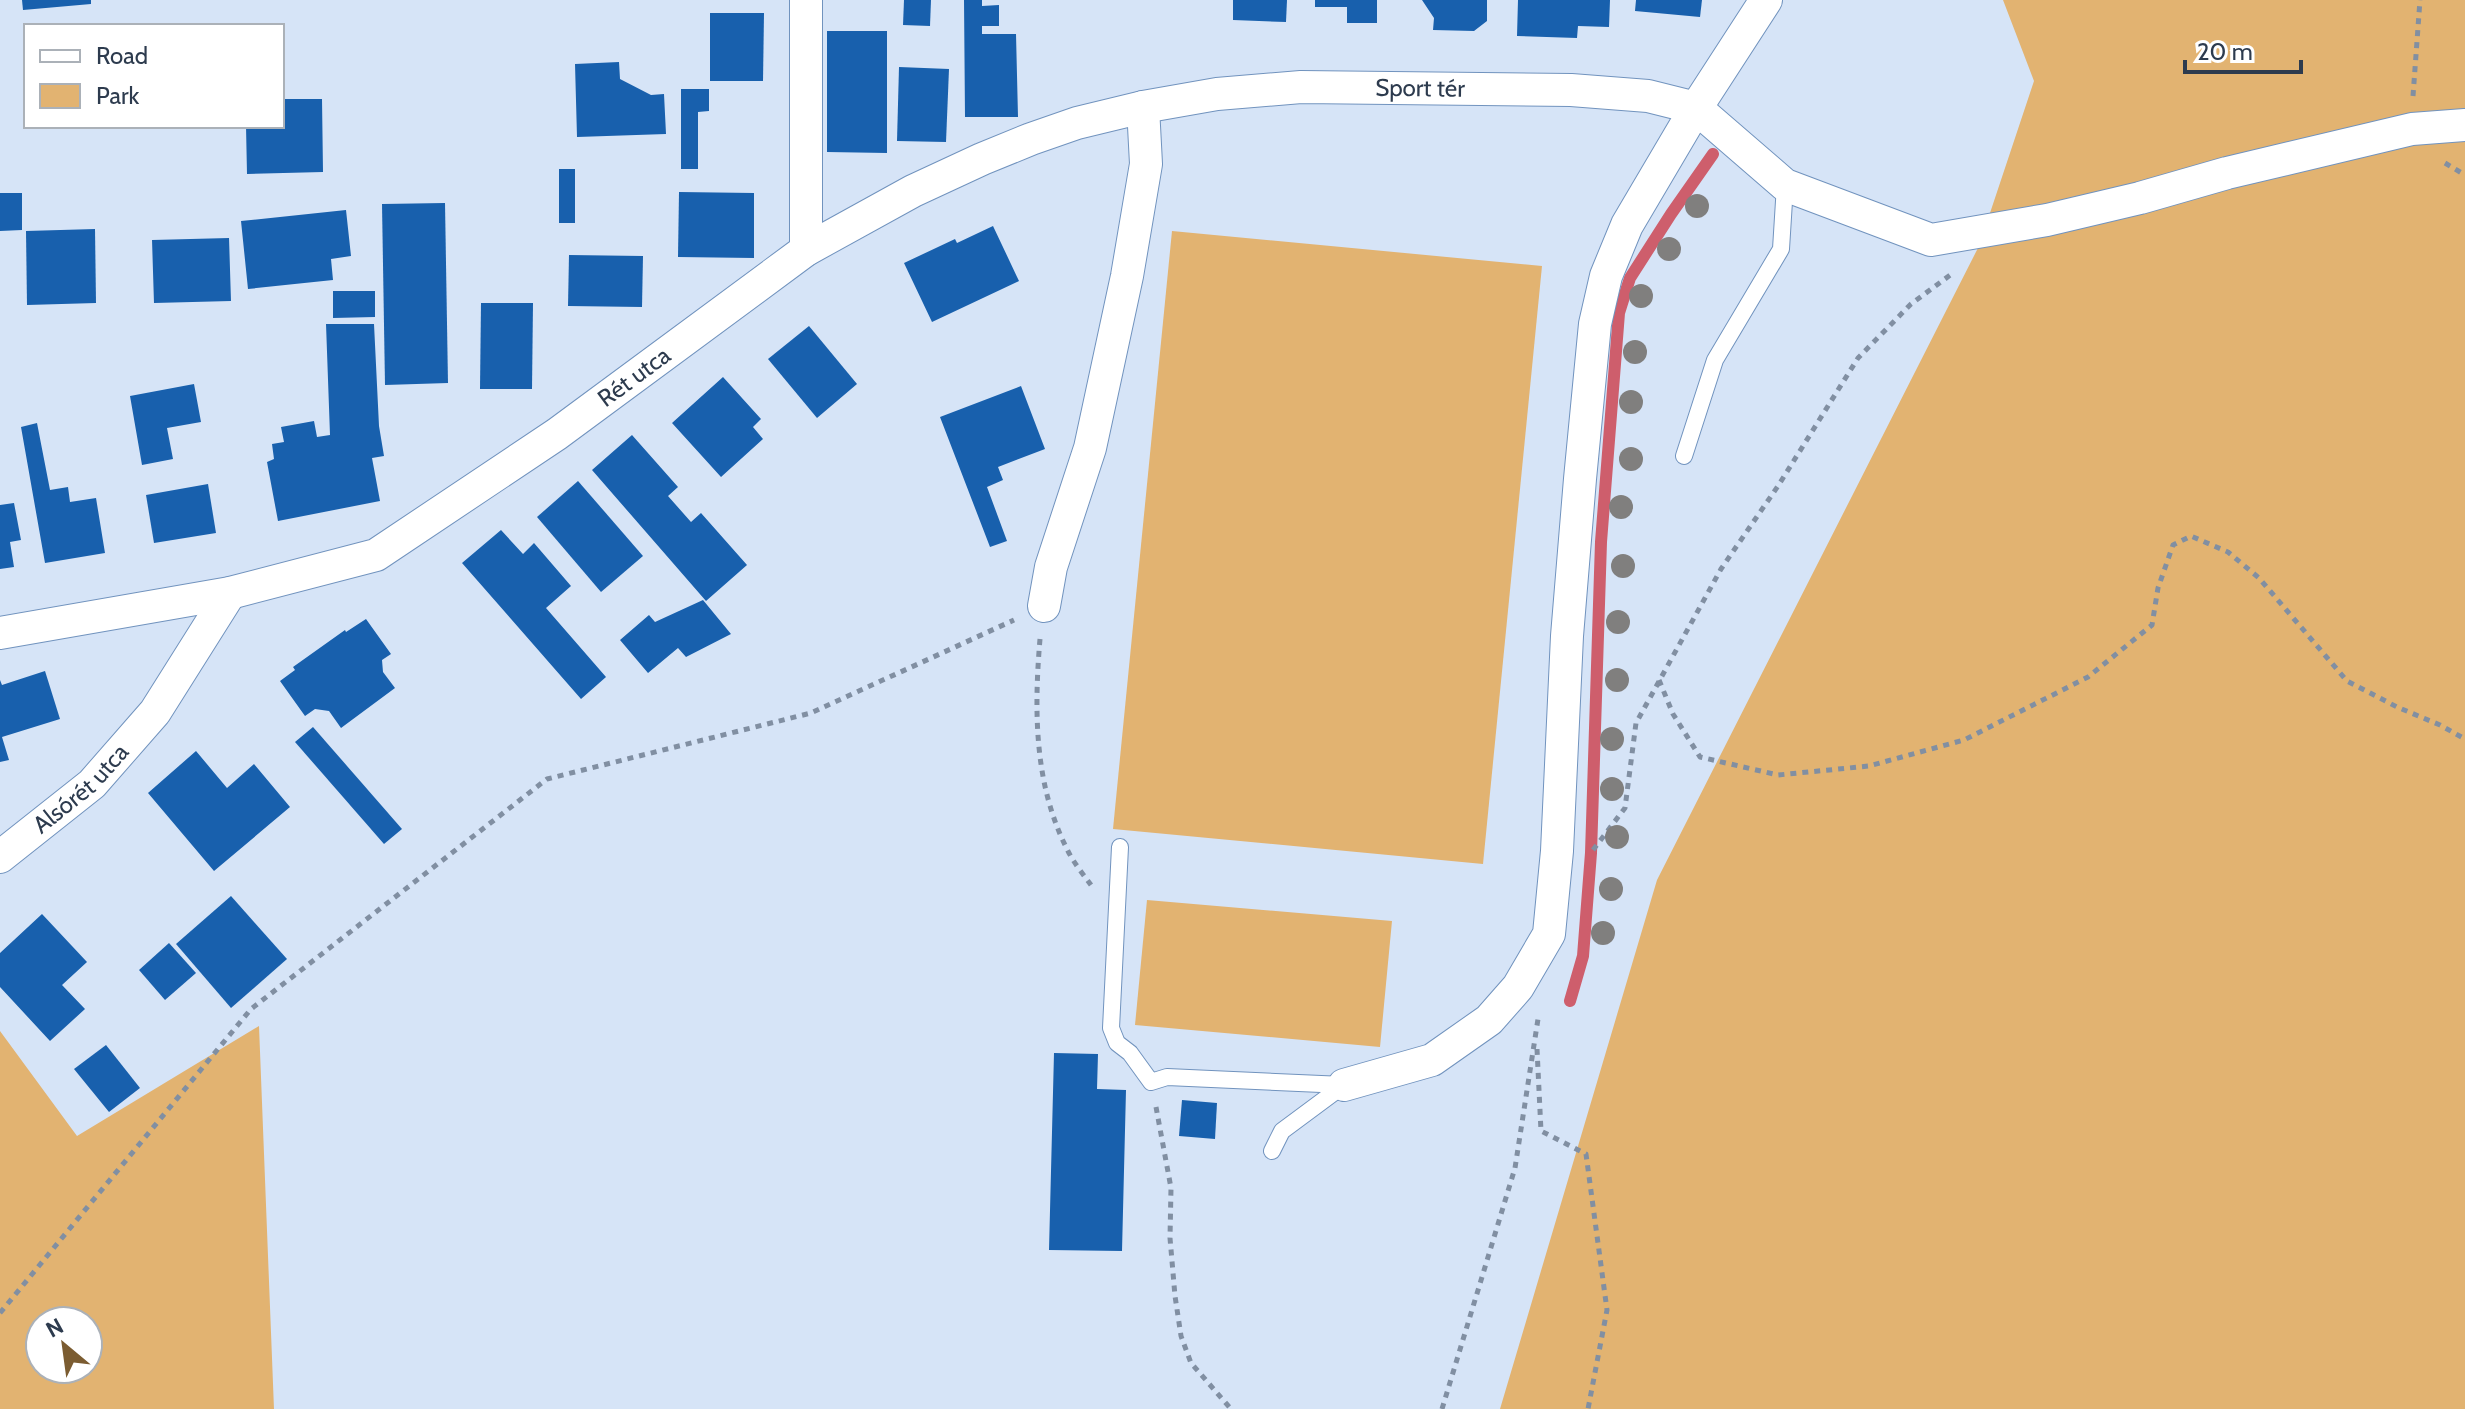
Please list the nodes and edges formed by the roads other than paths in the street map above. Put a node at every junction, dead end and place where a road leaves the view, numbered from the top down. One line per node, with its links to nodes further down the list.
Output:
1 (806, 0): 8 (street)
2 (1766, 0): 4 (street)
3 (1143, 107): 4 (street, Sport tér); 6 (street, Sport tér); 11 (street)
4 (1696, 108): 7 (street); 15 (street)
5 (2465, 125): 7 (street)
6 (1031, 139): 8 (street, Rét utca)
7 (1785, 185): 9 (lane)
8 (806, 250): 10 (street, Rét utca)
9 (1684, 456)
10 (230, 593): 12 (street, Rét utca); 14 (street, Alsórét utca)
11 (1044, 606)
12 (0, 633)
13 (1120, 847): 15 (lane)
14 (0, 857)
15 (1344, 1085): 16 (lane)
16 (1272, 1151)

